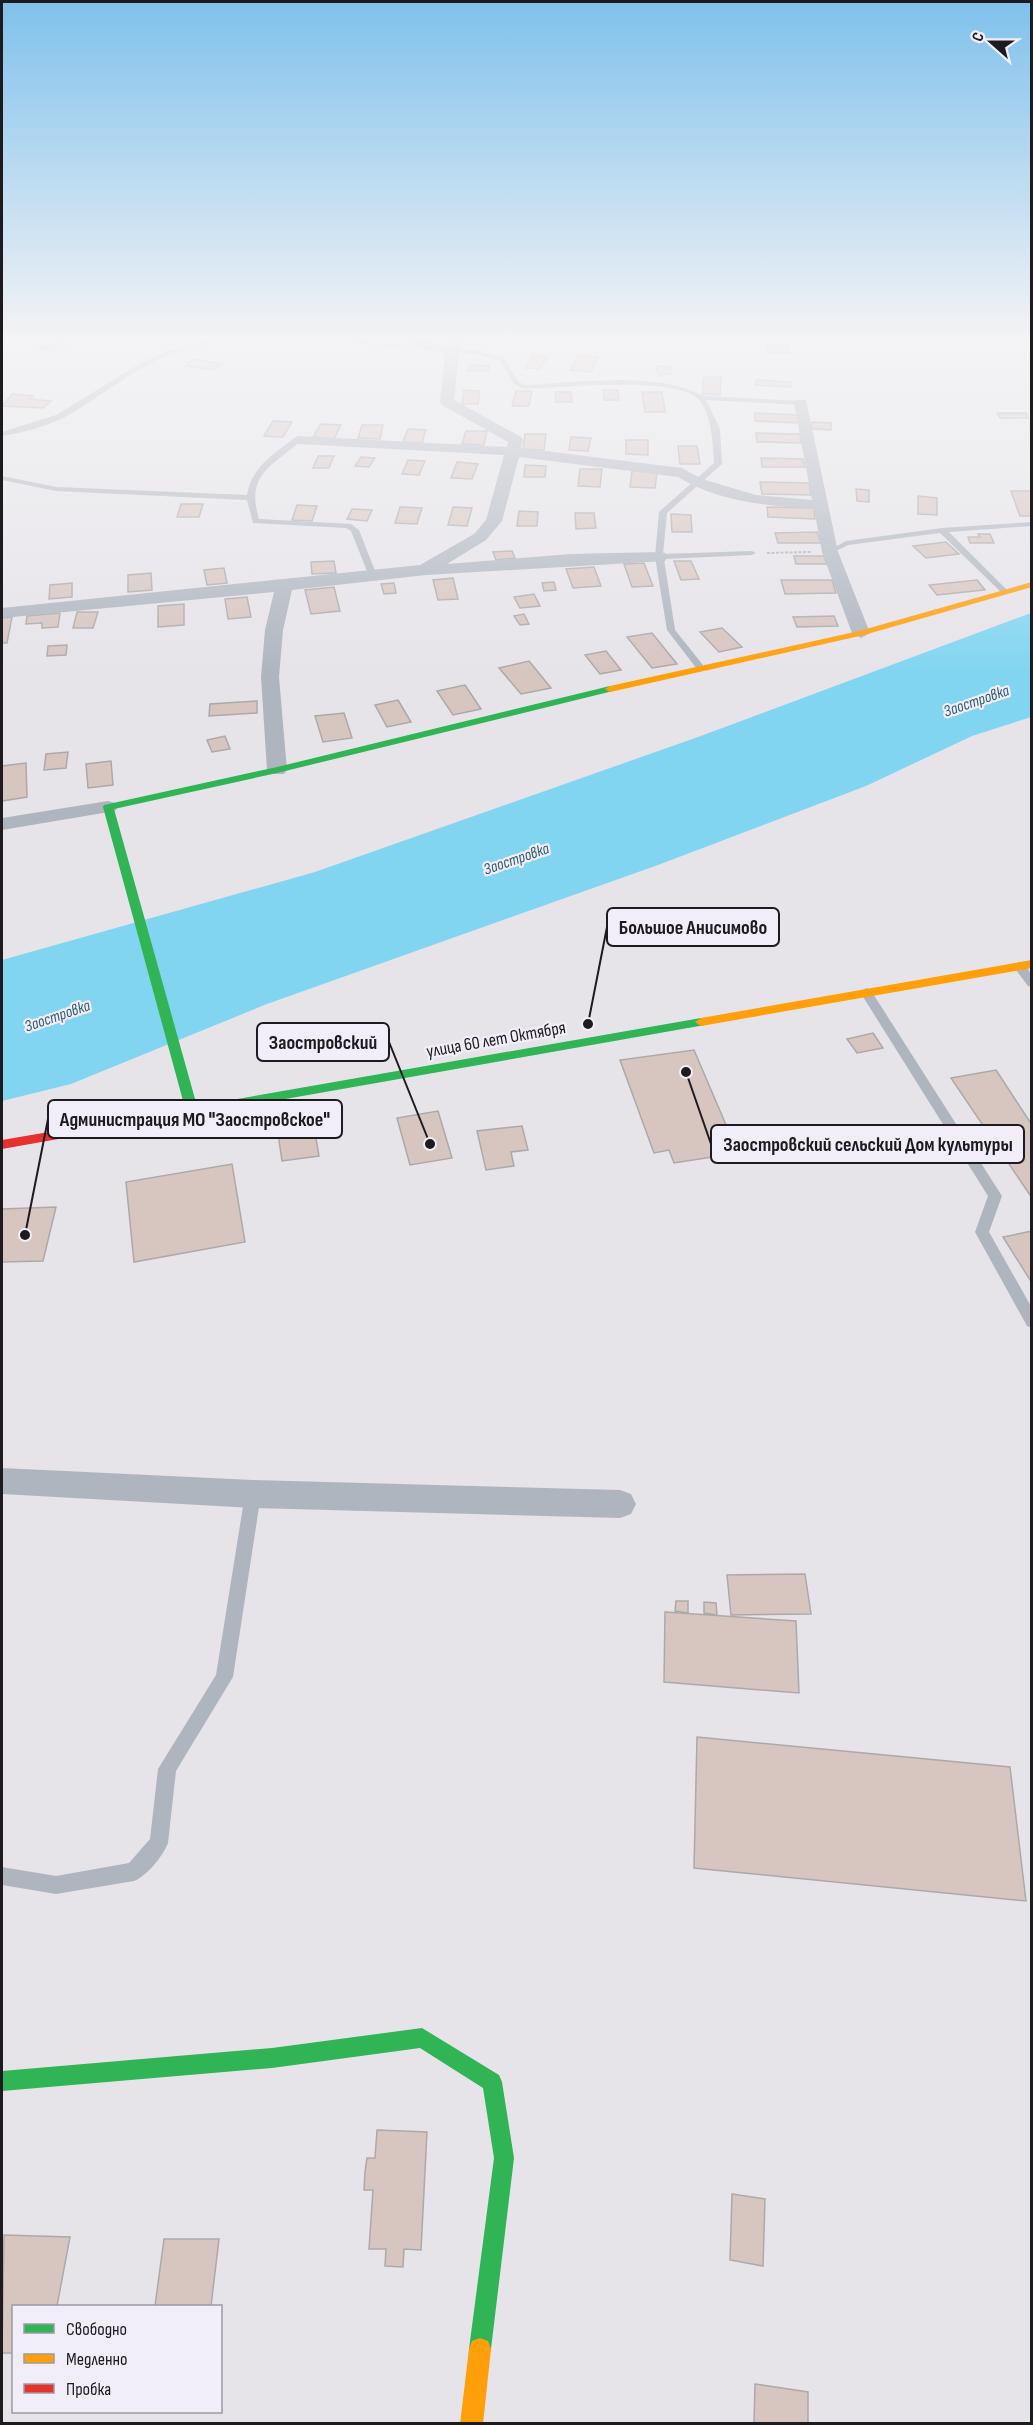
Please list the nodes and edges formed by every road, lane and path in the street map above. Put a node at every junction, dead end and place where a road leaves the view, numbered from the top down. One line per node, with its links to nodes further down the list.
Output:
1 (286, 448): 9 (lane)
2 (461, 448): 6 (street)
3 (514, 448): 6 (street)
4 (717, 448): 8 (lane)
5 (809, 448): 10 (street)
6 (513, 453): 8 (street); 16 (street)
7 (2, 478): 9 (lane)
8 (697, 482): 10 (street); 15 (lane)
9 (251, 498): 17 (lane)
10 (819, 505): 13 (street)
11 (1032, 524): 12 (lane)
12 (942, 530): 13 (lane); 20 (lane)
13 (831, 552): 14 (path); 22 (street)
14 (752, 553): 15 (lane)
15 (658, 556): 16 (street); 23 (lane)
16 (424, 570): 17 (street)
17 (373, 576): 19 (street)
18 (1032, 584): 20 (street)
19 (284, 586): 21 (street); 24 (street)
20 (1004, 592): 22 (street)
21 (2, 612)
22 (861, 633): 23 (street)
23 (700, 667): 24 (street)
24 (277, 770): 25 (street)
25 (108, 807): 26 (street); 30 (street)
26 (2, 824)
27 (1025, 965): 28 (lane); 29 (street, улица 60 лет Октября)
28 (1032, 983)
29 (866, 992): 30 (street, улица 60 лет Октября); 32 (lane)
30 (192, 1110): 31 (street, улица 60 лет Октября)
31 (2, 1145)
32 (1032, 1322)
33 (2, 1481): 34 (street)
34 (253, 1494): 35 (street); 36 (lane)
35 (620, 1504)
36 (2, 1876)
37 (2, 2081): 38 (street)
38 (471, 2424)

